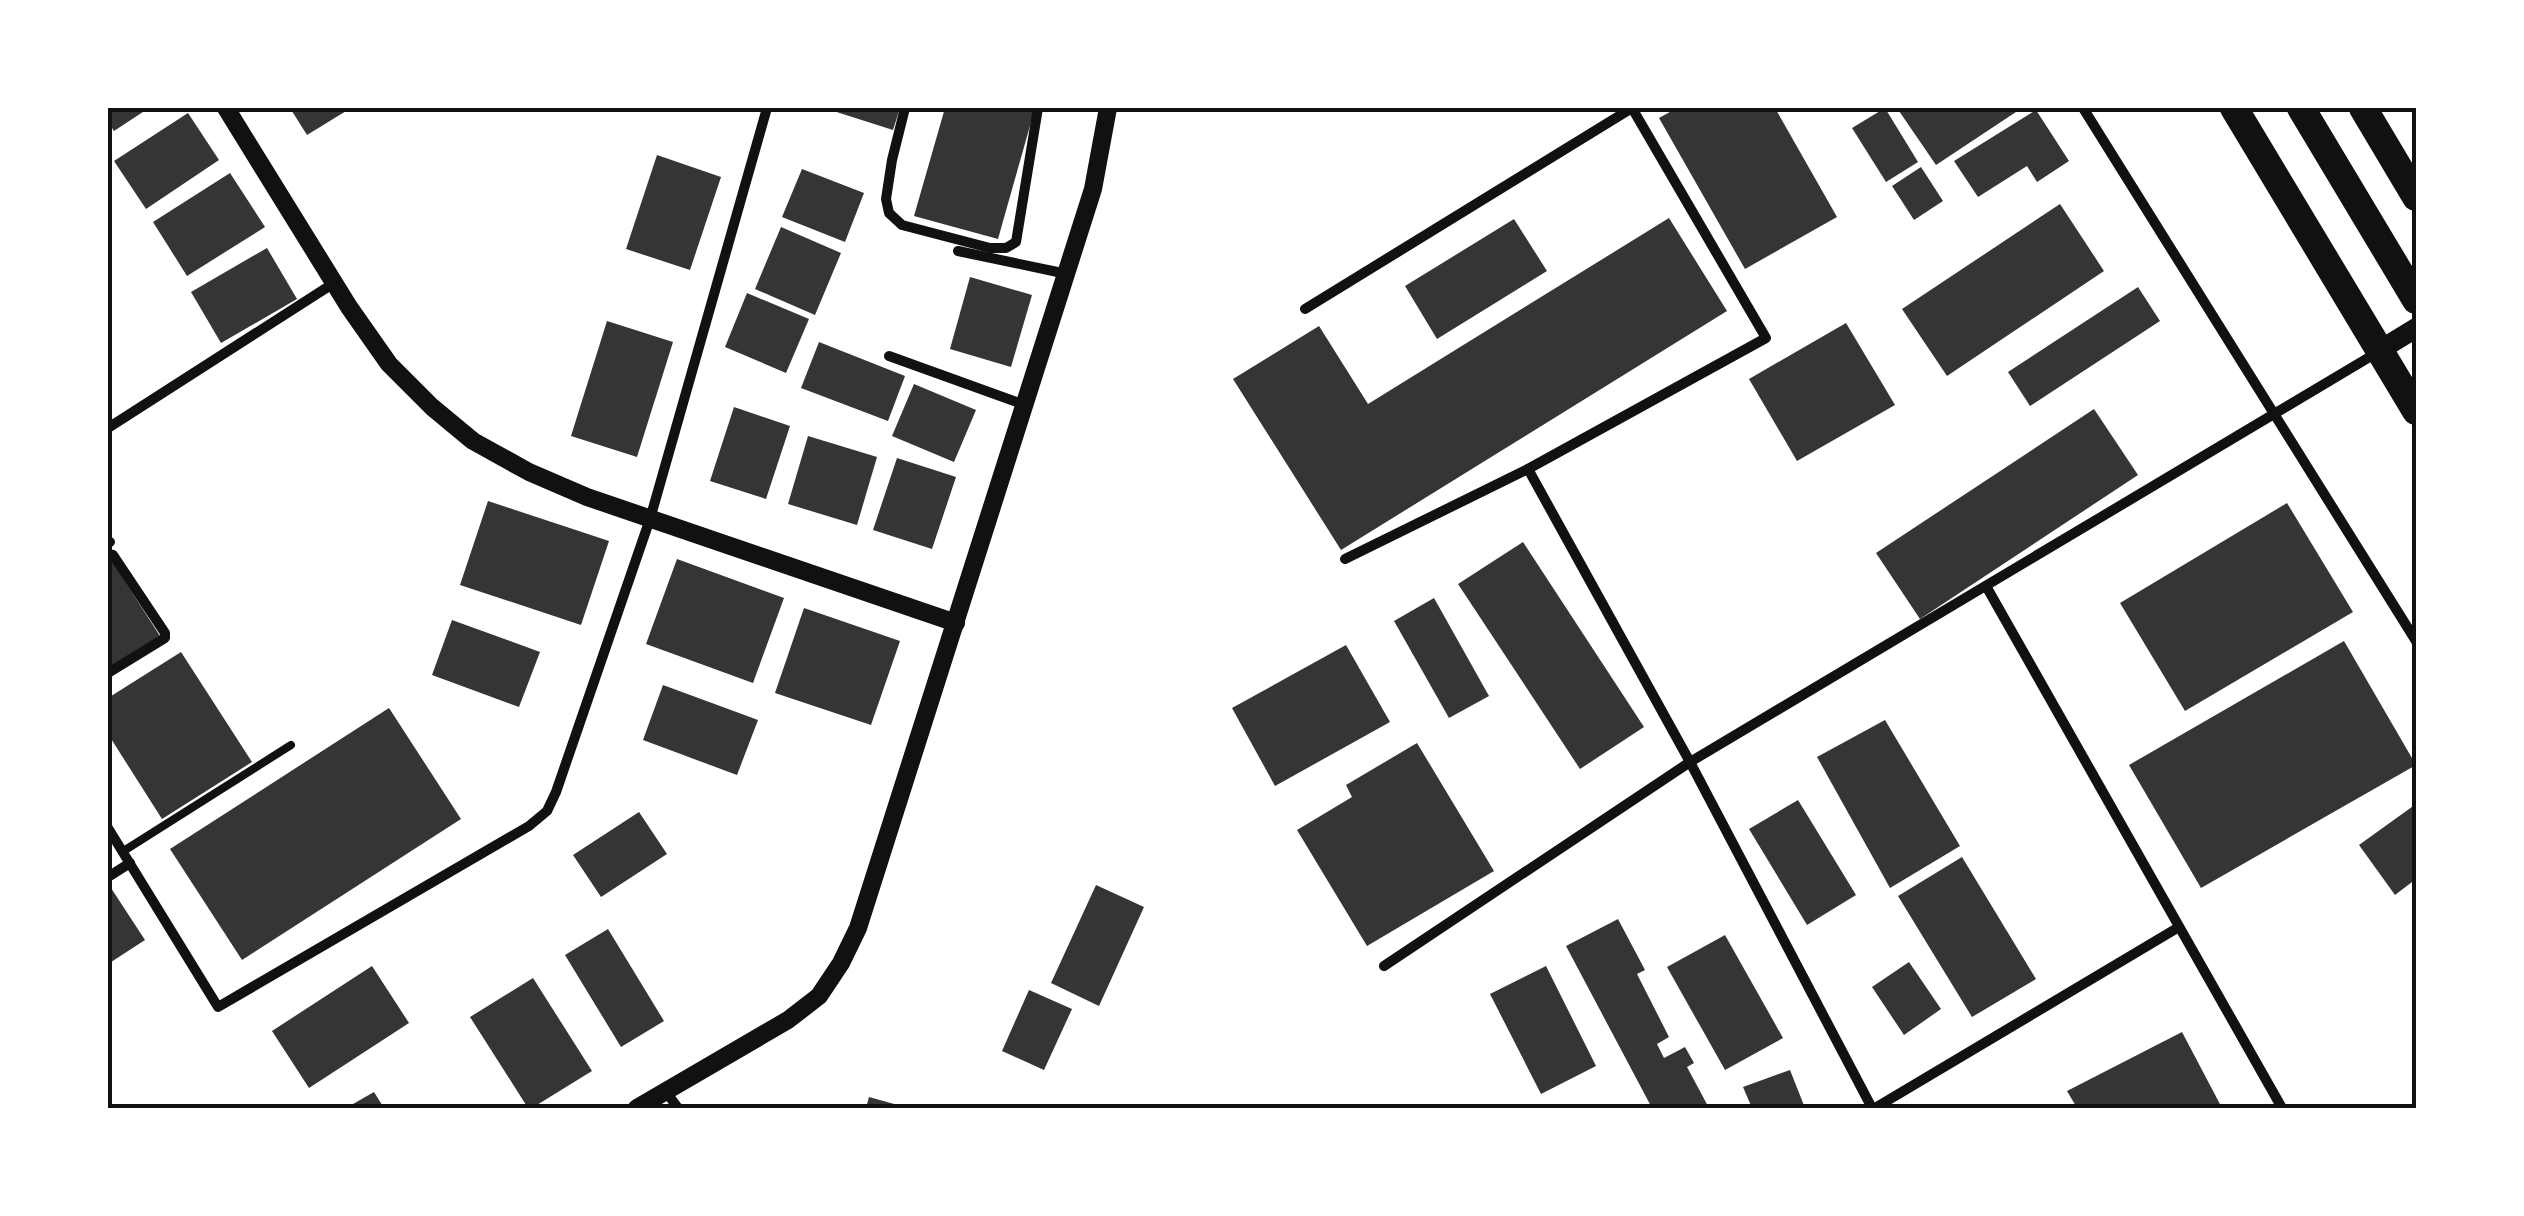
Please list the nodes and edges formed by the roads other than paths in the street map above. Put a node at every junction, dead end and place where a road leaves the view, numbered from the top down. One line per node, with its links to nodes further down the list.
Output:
1 (226, 108): 13 (street)
2 (767, 108): 24 (street)
3 (905, 108): 4 (street)
4 (1038, 108)
5 (1108, 108): 12 (street)
6 (2083, 108): 21 (street)
7 (2234, 108): 17 (highway)
8 (2301, 108): 14 (highway)
9 (2363, 108): 10 (highway)
10 (2416, 197)
11 (958, 251): 12 (street)
12 (1067, 274): 19 (street)
13 (334, 284): 22 (street); 24 (street)
14 (2416, 300)
15 (1305, 309): 23 (street)
16 (2416, 328): 17 (main road)
17 (2380, 350): 20 (highway); 21 (street)
18 (889, 356): 19 (street)
19 (1026, 404): 28 (street)
20 (2416, 411)
21 (2274, 414): 27 (street); 29 (street)
22 (108, 428)
23 (1528, 469): 26 (street); 32 (street)
24 (650, 519): 28 (street); 35 (street)
25 (108, 546): 30 (street)
26 (1345, 559)
27 (1986, 586): 32 (street); 37 (street)
28 (956, 623): 39 (street)
29 (2416, 641)
30 (108, 673)
31 (291, 745): 34 (lane)
32 (1690, 762): 38 (street); 42 (street)
33 (108, 828): 34 (street)
34 (122, 852): 35 (street)
35 (130, 863): 36 (street)
36 (108, 877)
37 (2179, 927): 42 (street); 43 (street)
38 (1384, 966)
39 (666, 1092): 40 (street); 41 (street)
40 (637, 1108)
41 (678, 1108)
42 (1874, 1108)
43 (2282, 1108)

